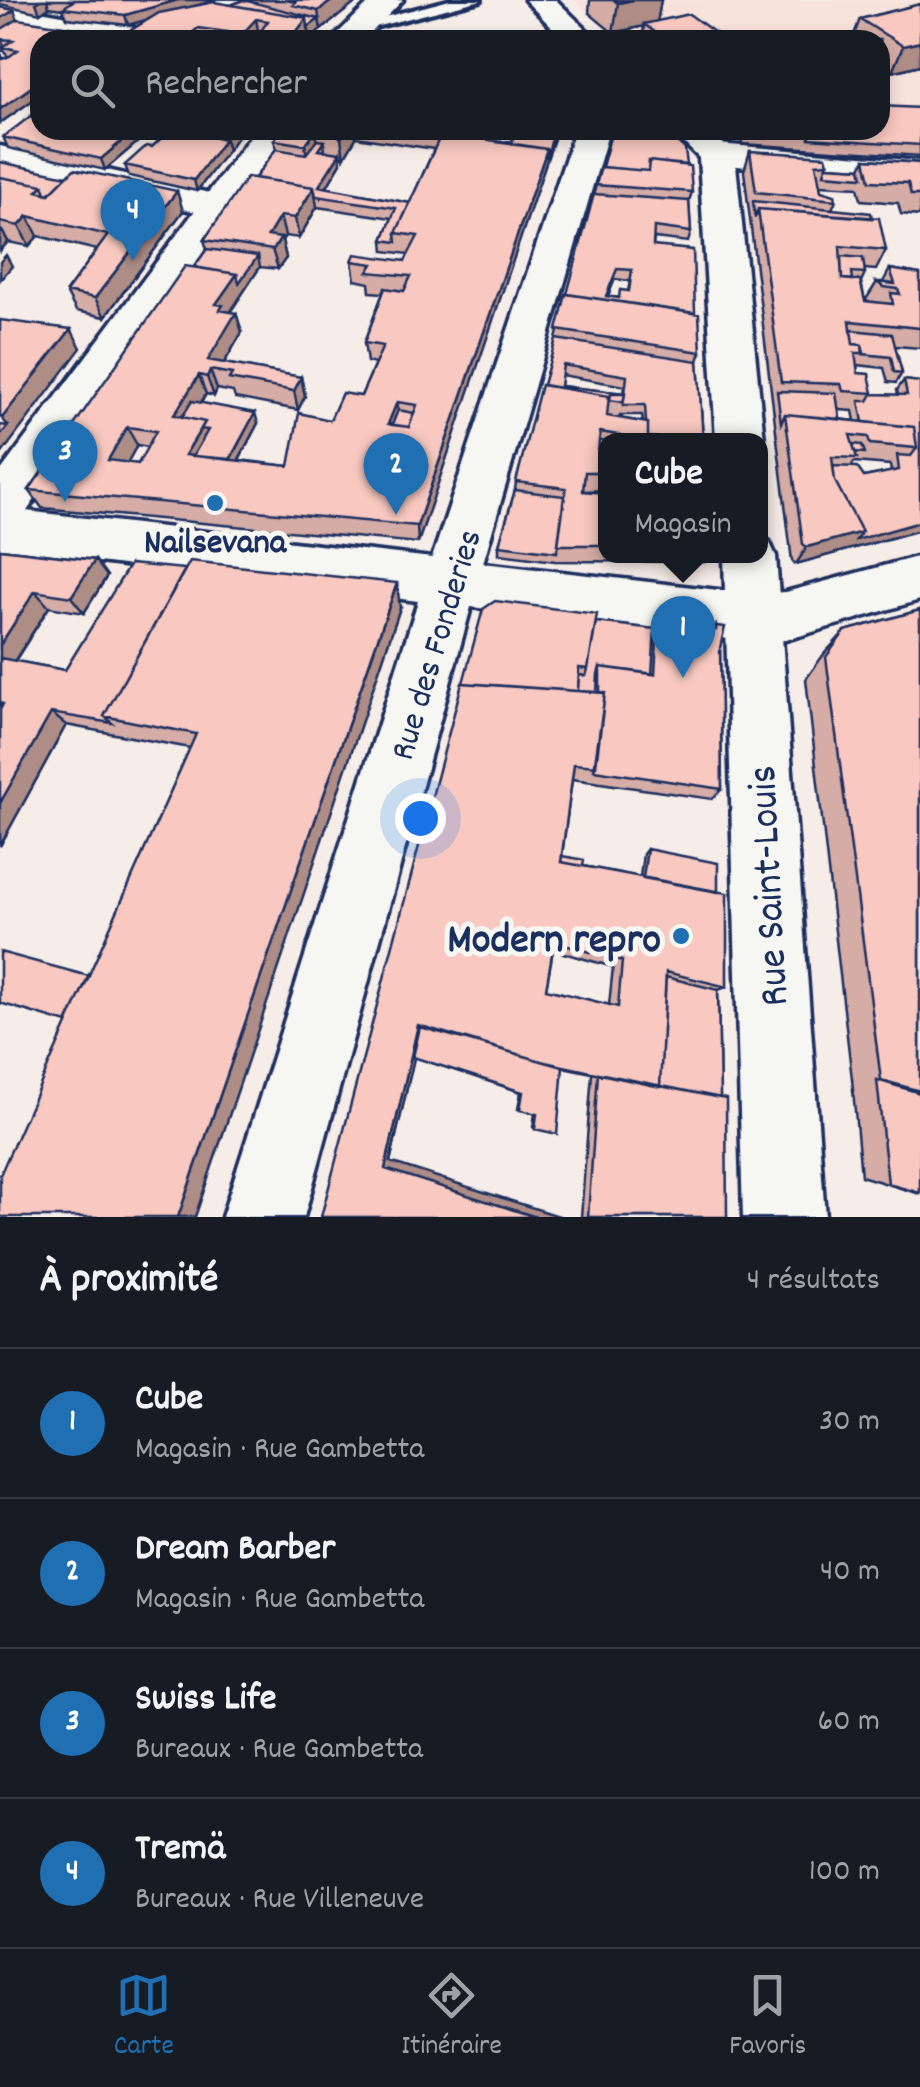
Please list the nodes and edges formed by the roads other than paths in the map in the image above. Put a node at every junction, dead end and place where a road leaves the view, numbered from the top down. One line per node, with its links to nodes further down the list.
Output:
1 (245, 0): 7 (street)
2 (389, 0): 8 (street)
3 (473, 0): 9 (lane)
4 (540, 0): 10 (street)
5 (0, 13): 6 (street)
6 (91, 30)
7 (157, 30)
8 (356, 30)
9 (361, 30)
10 (572, 30)
11 (266, 140): 16 (street)
12 (589, 140): 21 (street, Rue des Fonderies)
13 (702, 142): 15 (street); 17 (street)
14 (4, 144): 16 (street)
15 (920, 172)
16 (219, 206): 18 (street)
17 (739, 433)
18 (0, 510)
19 (0, 529): 21 (street)
20 (920, 578): 22 (street)
21 (452, 582): 22 (street); 23 (street, Rue des Fonderies)
22 (751, 587): 24 (street, Rue Saint-Louis)
23 (264, 1217)
24 (784, 1217)

